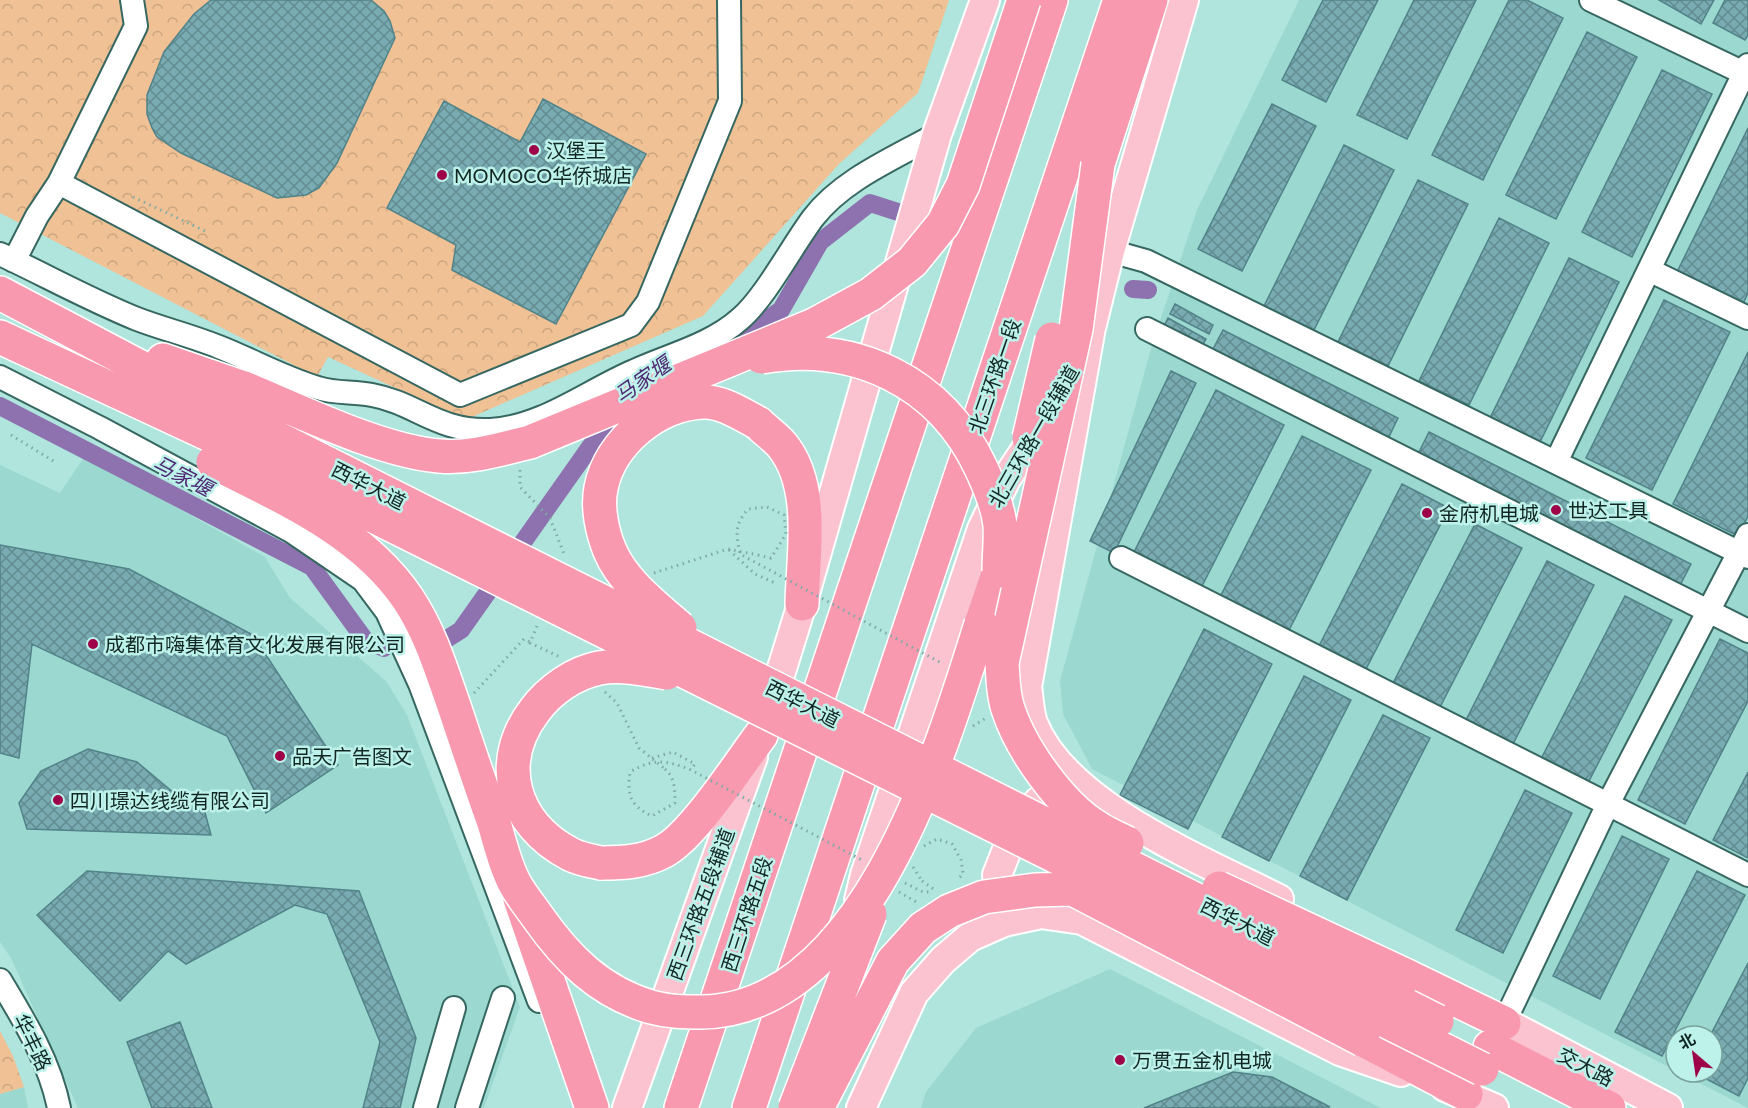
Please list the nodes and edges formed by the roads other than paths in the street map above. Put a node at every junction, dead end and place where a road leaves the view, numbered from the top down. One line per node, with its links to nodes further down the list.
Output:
1 (132, 0): 13 (street)
2 (729, 0): 13 (street)
3 (985, 0): 11 (main road)
4 (1024, 0): 23 (highway, bridge)
5 (1051, 0): 56 (highway, 西三环路五段)
6 (1120, 0): 57 (highway, 北三环路一段)
7 (1151, 0): 12 (highway)
8 (1184, 0): 14 (main road, 北三环路一段辅道)
9 (1591, 0): 10 (street)
10 (1747, 71): 16 (street)
11 (937, 134): 15 (street); 29 (main road)
12 (1098, 164): 28 (highway, bridge); 36 (highway, bridge)
13 (59, 183): 15 (street)
14 (1110, 252): 19 (main road, 北三环路一段辅道); 25 (street)
15 (7, 257)
16 (1649, 270): 18 (street); 25 (street)
17 (0, 293): 24 (highway)
18 (1748, 318)
19 (1091, 328): 34 (main road); 60 (main road, 北三环路一段辅道)
20 (1147, 329): 30 (street)
21 (0, 338): 24 (highway)
22 (0, 377): 53 (street)
23 (681, 380): 24 (highway, bridge); 28 (highway, bridge)
24 (229, 427): 32 (highway, 西华大道, bridge); 39 (highway, bridge)
25 (1556, 462): 26 (street)
26 (1745, 548): 30 (street)
27 (1121, 558): 35 (street)
28 (999, 571): 37 (highway, bridge)
29 (793, 591): 32 (highway, bridge); 33 (main road, 西三环路五段辅道)
30 (1708, 611): 31 (street); 35 (street)
31 (1748, 631)
32 (704, 667): 33 (highway, bridge); 41 (highway, 西华大道, bridge)
33 (761, 735): 55 (main road, 西三环路五段辅道)
34 (1079, 783): 44 (main road); 49 (main road)
35 (1608, 804): 38 (street); 49 (street)
36 (1096, 827): 41 (highway, bridge); 43 (highway, bridge)
37 (894, 866): 39 (highway, bridge); 58 (highway, bridge)
38 (1748, 875)
39 (514, 883): 54 (highway, bridge)
40 (1073, 889): 41 (highway, bridge); 46 (highway, bridge); 59 (highway, bridge)
41 (1157, 894): 42 (highway, 西华大道, bridge)
42 (1209, 920): 43 (highway, bridge); 46 (highway, bridge); 49 (highway, 西华大道, bridge)
43 (1290, 920): 49 (highway, bridge)
44 (1004, 922): 49 (main road); 61 (main road)
45 (0, 980): 50 (street, 华丰路)
46 (1259, 986): 49 (highway, bridge)
47 (503, 998): 52 (street)
48 (454, 1008): 51 (street)
49 (1482, 1075): 62 (highway, 西华大道); 63 (highway, 西华大道); 64 (main road, 交大路)
50 (59, 1108)
51 (424, 1108)
52 (467, 1108)
53 (577, 1108)
54 (592, 1108)
55 (627, 1108)
56 (681, 1108)
57 (749, 1108)
58 (795, 1108)
59 (817, 1108)
60 (836, 1108)
61 (861, 1108)
62 (1560, 1108)
63 (1609, 1108)
64 (1668, 1108)

